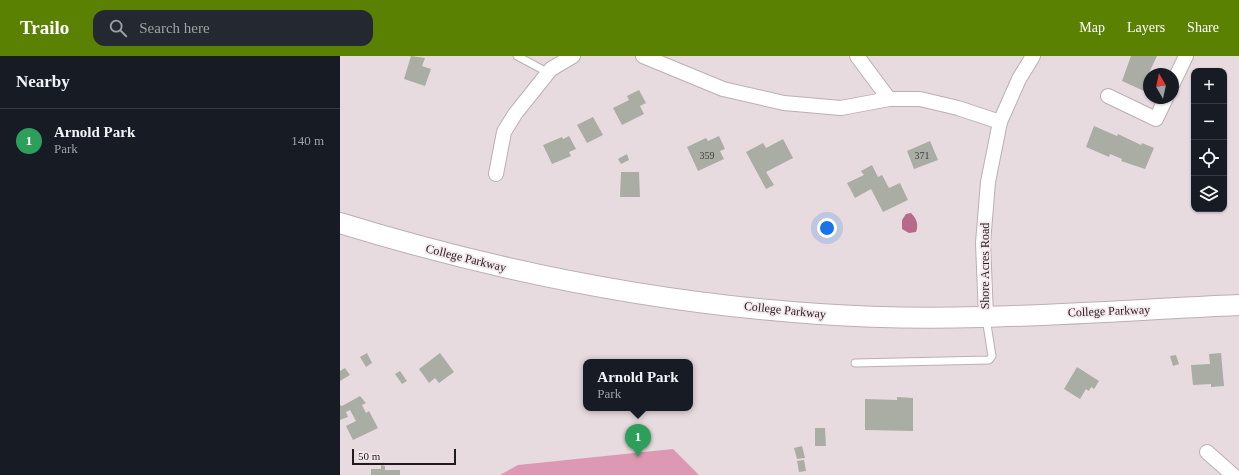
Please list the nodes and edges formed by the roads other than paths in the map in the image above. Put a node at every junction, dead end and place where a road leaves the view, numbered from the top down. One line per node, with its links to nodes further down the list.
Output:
1 (516, 56): 8 (lane)
2 (573, 56): 8 (street)
3 (642, 56): 10 (street)
4 (857, 56): 10 (street)
5 (1032, 56): 12 (street, Shore Acres Road)
6 (1186, 56): 7 (street)
7 (1179, 71)
8 (549, 73): 13 (street)
9 (1108, 96): 11 (street)
10 (888, 100): 12 (street)
11 (1163, 104)
12 (1000, 122): 16 (street, Shore Acres Road)
13 (496, 174)
14 (340, 223): 16 (main road, College Parkway)
15 (1239, 305): 16 (main road, College Parkway)
16 (986, 316): 17 (lane)
17 (855, 363)
18 (1207, 452): 19 (street)
19 (1233, 475)

